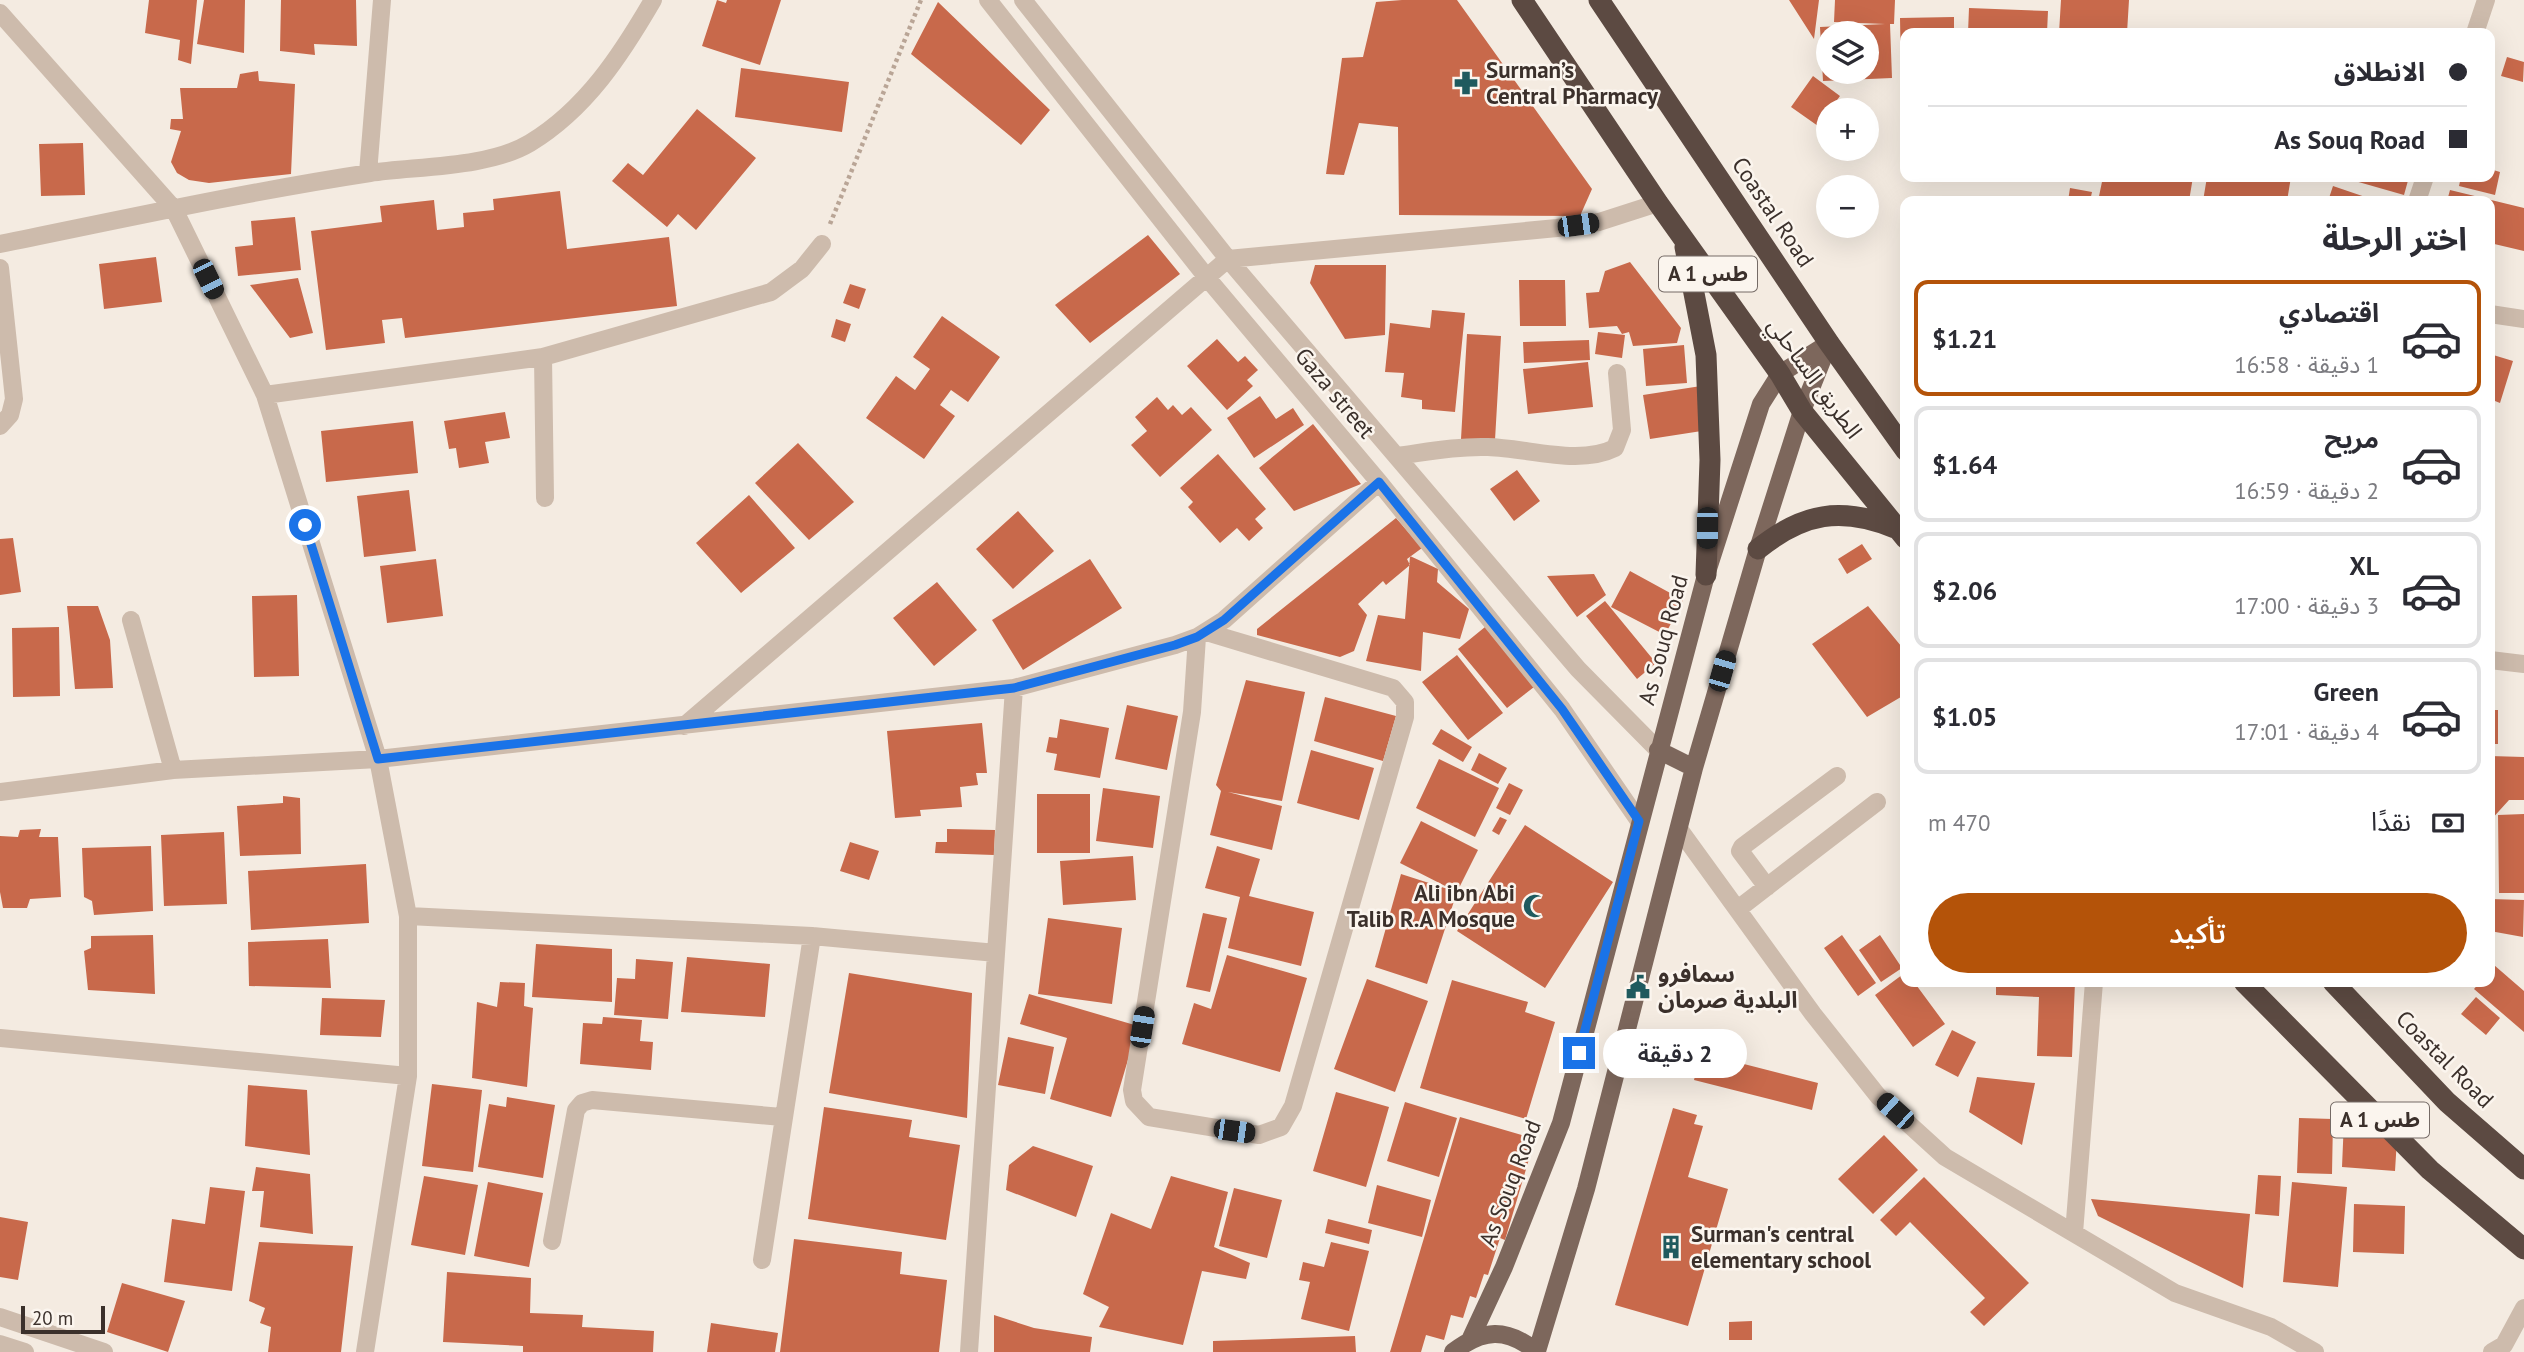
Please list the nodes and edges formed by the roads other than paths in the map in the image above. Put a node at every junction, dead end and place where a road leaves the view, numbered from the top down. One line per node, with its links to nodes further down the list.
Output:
1 (382, 0): 10 (street)
2 (653, 0): 10 (street)
3 (988, 0): 18 (street, Gaza street)
4 (1023, 0): 16 (street, Gaza street)
5 (1522, 0): 11 (highway, الطريق الساحلي / A 1 طس)
6 (2486, 0): 9 (street)
7 (1603, 1): 21 (highway, Coastal Road / A 1 طس)
8 (0, 13): 12 (street)
9 (2477, 28)
10 (368, 173): 12 (street)
11 (1658, 203): 13 (highway, الطريق الساحلي / A 1 طس); 16 (street)
12 (174, 208): 14 (street); 25 (street)
13 (1684, 242): 24 (highway, الطريق الساحلي / A 1 طس); 35 (highway)
14 (0, 244)
15 (822, 244): 22 (street)
16 (1228, 259): 18 (street); 29 (street, Gaza street)
17 (0, 268): 27 (street)
18 (1208, 279): 30 (street, Gaza street); 41 (street)
19 (2495, 315): 20 (street)
20 (2524, 319)
21 (1829, 344): 24 (main road, As Souq Road); 26 (main road); 28 (highway, Coastal Road / A 1 طس)
22 (544, 357): 25 (street); 31 (street)
23 (1617, 373): 29 (street)
24 (1780, 374): 26 (highway, الطريق الساحلي / A 1 طس); 35 (main road, As Souq Road)
25 (264, 396): 43 (street)
26 (1802, 411): 32 (highway, الطريق الساحلي / A 1 طس); 34 (main road)
27 (0, 426)
28 (1900, 442)
29 (1396, 456): 42 (street, Gaza street)
30 (1379, 482): 37 (street); 49 (street, Gaza street)
31 (545, 498)
32 (1900, 532)
33 (1900, 533): 34 (highway)
34 (1758, 549): 44 (main road)
35 (1706, 575): 42 (main road, As Souq Road)
36 (131, 620): 45 (street)
37 (1202, 634): 37 (street); 40 (street)
38 (2495, 661): 39 (street)
39 (2524, 664)
40 (1014, 688): 41 (street); 55 (street)
41 (683, 727): 43 (street)
42 (1658, 750): 44 (main road); 49 (main road, As Souq Road)
43 (378, 759): 45 (street); 53 (street)
44 (1694, 768): 50 (main road)
45 (173, 770): 47 (street)
46 (1838, 776): 51 (street)
47 (0, 792)
48 (1877, 802): 51 (street)
49 (1639, 821): 69 (main road, As Souq Road)
50 (1679, 829): 52 (street); 76 (main road)
51 (1767, 887): 52 (street)
52 (1738, 909): 63 (street)
53 (408, 916): 54 (street); 60 (street)
54 (812, 936): 55 (street); 61 (street)
55 (996, 953): 74 (street)
56 (2094, 987): 63 (street)
57 (2249, 987): 65 (highway, A 1 طس)
58 (2338, 987): 62 (highway, Coastal Road / A 1 طس)
59 (0, 1038): 60 (street)
60 (408, 1076): 73 (street)
61 (782, 1117): 64 (street); 66 (street)
62 (2524, 1169)
63 (2074, 1233): 77 (street)
64 (552, 1241)
65 (2524, 1249)
66 (762, 1260)
67 (2524, 1308): 78 (street)
68 (0, 1317): 72 (street)
69 (1471, 1338): 75 (main road); 76 (main road)
70 (0, 1344): 71 (street)
71 (25, 1352)
72 (104, 1352)
73 (365, 1352)
74 (969, 1352)
75 (1453, 1352)
76 (1537, 1352)
77 (2315, 1352)
78 (2492, 1352)

